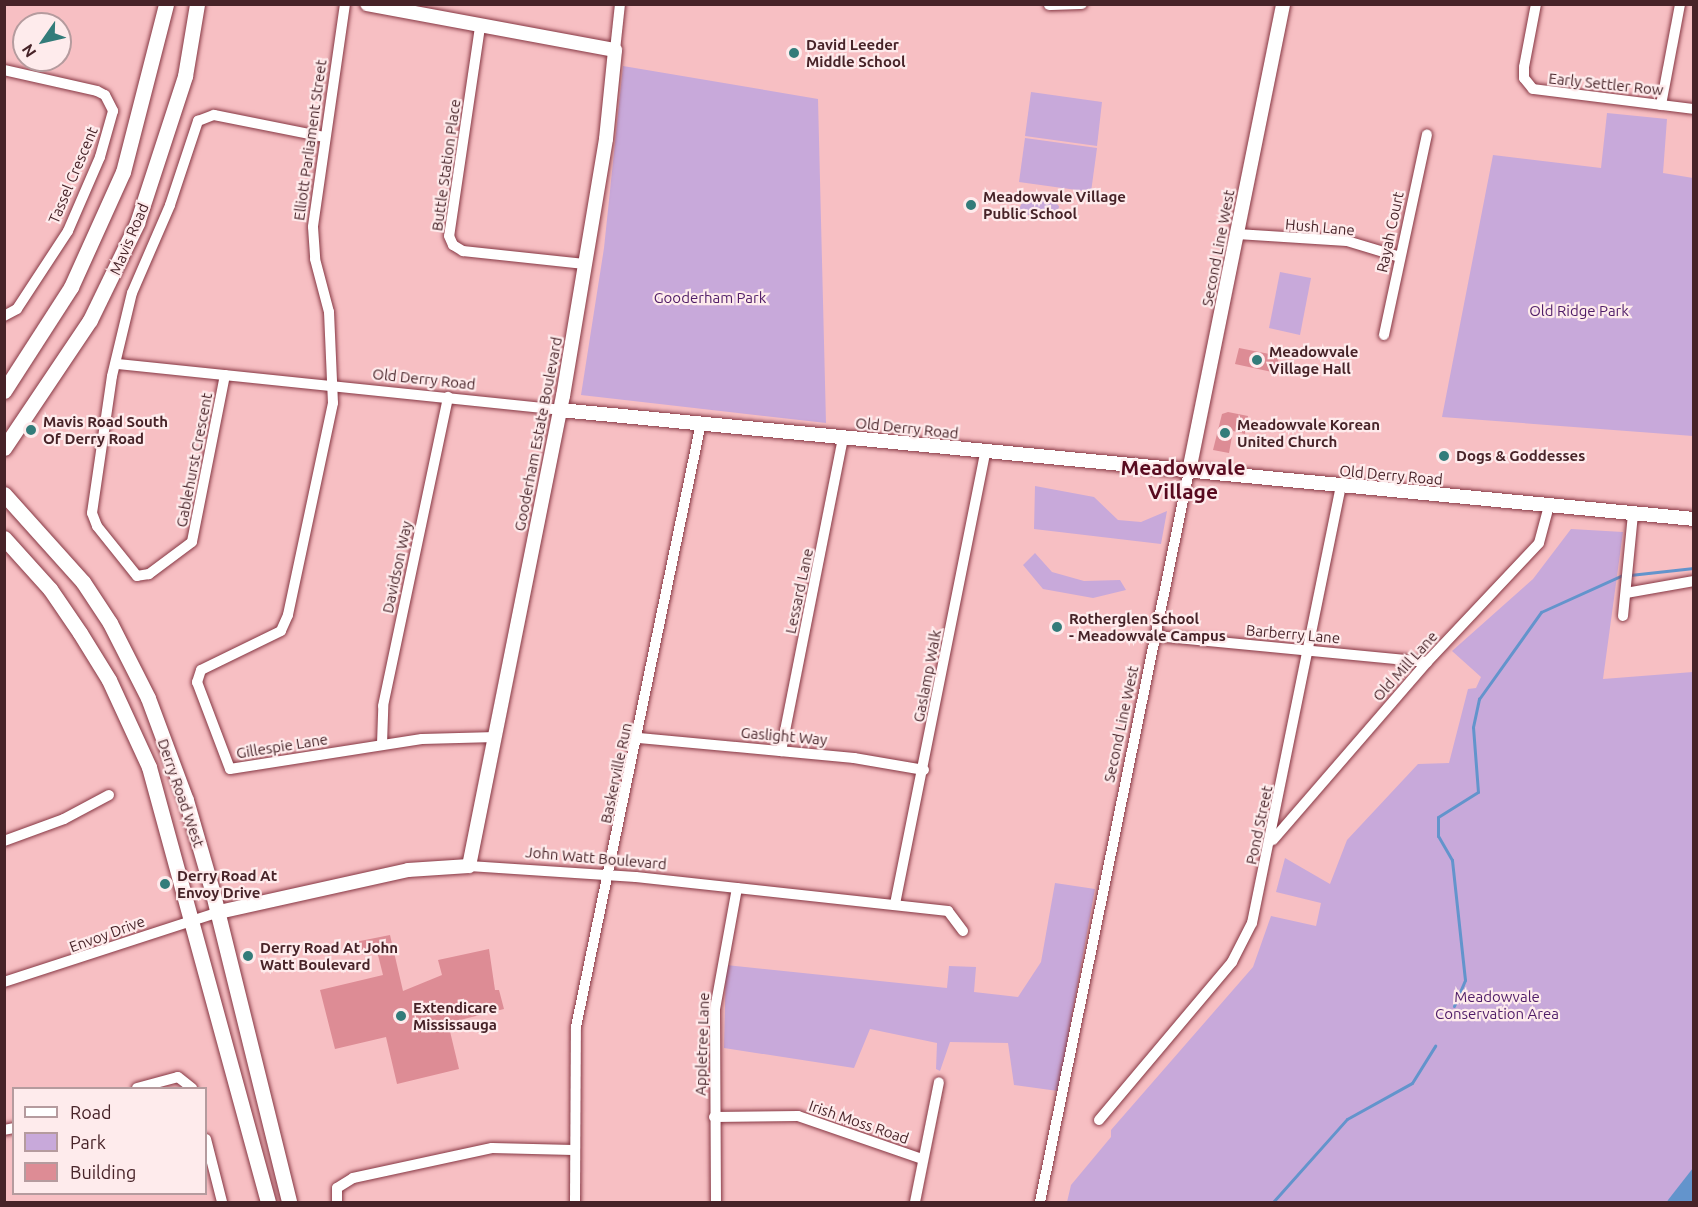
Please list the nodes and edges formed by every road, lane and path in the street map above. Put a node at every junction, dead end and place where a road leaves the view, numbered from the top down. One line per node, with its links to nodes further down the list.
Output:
1 (166, 4): 26 (main road)
2 (197, 4): 31 (main road, Mavis Road)
3 (345, 4): 17 (street, Elliott Parliament Street)
4 (367, 4): 11 (street)
5 (620, 4): 12 (street, Gooderham Estate Boulevard)
6 (1082, 4): 10 (street)
7 (1283, 4): 18 (street, Second Line West)
8 (1536, 4): 14 (street, Early Settler Row)
9 (1680, 4): 14 (street)
10 (1049, 5)
11 (480, 27): 12 (street); 20 (street, Buttle Station Place)
12 (615, 50): 20 (street, Gooderham Estate Boulevard)
13 (4, 70): 21 (street, Tassel Crescent)
14 (1661, 105): 15 (street, Early Settler Row)
15 (1694, 109)
16 (1427, 135): 19 (street, Rayah Court)
17 (324, 137): 23 (street); 25 (street, Elliott Parliament Street)
18 (1237, 234): 19 (street, Hush Lane); 33 (street, Second Line West)
19 (1400, 257): 22 (street, Rayah Court)
20 (584, 264): 28 (street, Gooderham Estate Boulevard)
21 (4, 316)
22 (1384, 335)
23 (118, 364): 24 (street, Old Derry Road); 24 (street, Gablehurst Crescent)
24 (225, 375): 25 (street, Old Derry Road)
25 (332, 387): 27 (street, Old Derry Road); 48 (street, Gillespie Lane)
26 (4, 392)
27 (448, 398): 28 (street, Old Derry Road); 48 (street, Davidson Way)
28 (560, 410): 29 (street, Old Derry Road); 46 (street, Gooderham Estate Boulevard)
29 (701, 423): 30 (street, Old Derry Road); 47 (street, Baskerville Run)
30 (843, 438): 32 (street, Old Derry Road); 49 (street, Lessard Lane)
31 (4, 448)
32 (985, 453): 33 (street, Old Derry Road); 50 (street, Gaslamp Walk)
33 (1189, 471): 34 (street, Old Derry Road); 43 (street, Second Line West)
34 (1341, 487): 36 (street, Old Derry Road); 44 (street, Pond Street)
35 (4, 494): 58 (main road, Derry Road West)
36 (1549, 506): 37 (street, Old Derry Road); 45 (street, Old Mill Lane)
37 (1633, 514): 38 (street, Old Derry Road); 41 (street)
38 (1694, 519)
39 (4, 538): 59 (main road, Derry Road West)
40 (1694, 581): 41 (street)
41 (1626, 588): 42 (street)
42 (1623, 616)
43 (1156, 636): 44 (street, Barberry Lane); 77 (street, Second Line West)
44 (1310, 650): 45 (street, Barberry Lane); 53 (street, Pond Street)
45 (1427, 662): 53 (street, Old Mill Lane)
46 (496, 737): 48 (street, Gillespie Lane); 54 (street, Gooderham Estate Boulevard)
47 (639, 738): 49 (street, Gaslight Way); 55 (street, Baskerville Run)
48 (382, 744)
49 (781, 751): 50 (street, Gaslight Way)
50 (924, 770): 57 (street, Gaslamp Walk)
51 (108, 795): 52 (street)
52 (4, 841)
53 (1272, 842): 66 (street, Pond Street)
54 (469, 866): 55 (street, John Watt Boulevard); 58 (street, John Watt Boulevard)
55 (610, 875): 56 (street, John Watt Boulevard); 68 (street, Baskerville Run)
56 (737, 888): 57 (street, John Watt Boulevard); 65 (street, Appletree Lane)
57 (895, 904): 60 (street, John Watt Boulevard)
58 (219, 912): 59 (street, Envoy Drive); 72 (main road, Derry Road West)
59 (192, 920): 61 (street, Envoy Drive); 71 (main road, Derry Road West)
60 (963, 931)
61 (4, 982)
62 (939, 1082): 69 (street)
63 (144, 1087): 64 (street)
64 (190, 1087)
65 (714, 1117): 69 (street, Irish Moss Road); 75 (street, Appletree Lane)
66 (1099, 1120)
67 (207, 1143): 70 (street)
68 (573, 1150): 73 (street); 74 (street, Baskerville Run)
69 (922, 1159): 76 (street)
70 (222, 1203)
71 (268, 1203)
72 (289, 1203)
73 (336, 1203)
74 (575, 1203)
75 (717, 1203)
76 (915, 1203)
77 (1040, 1203)

